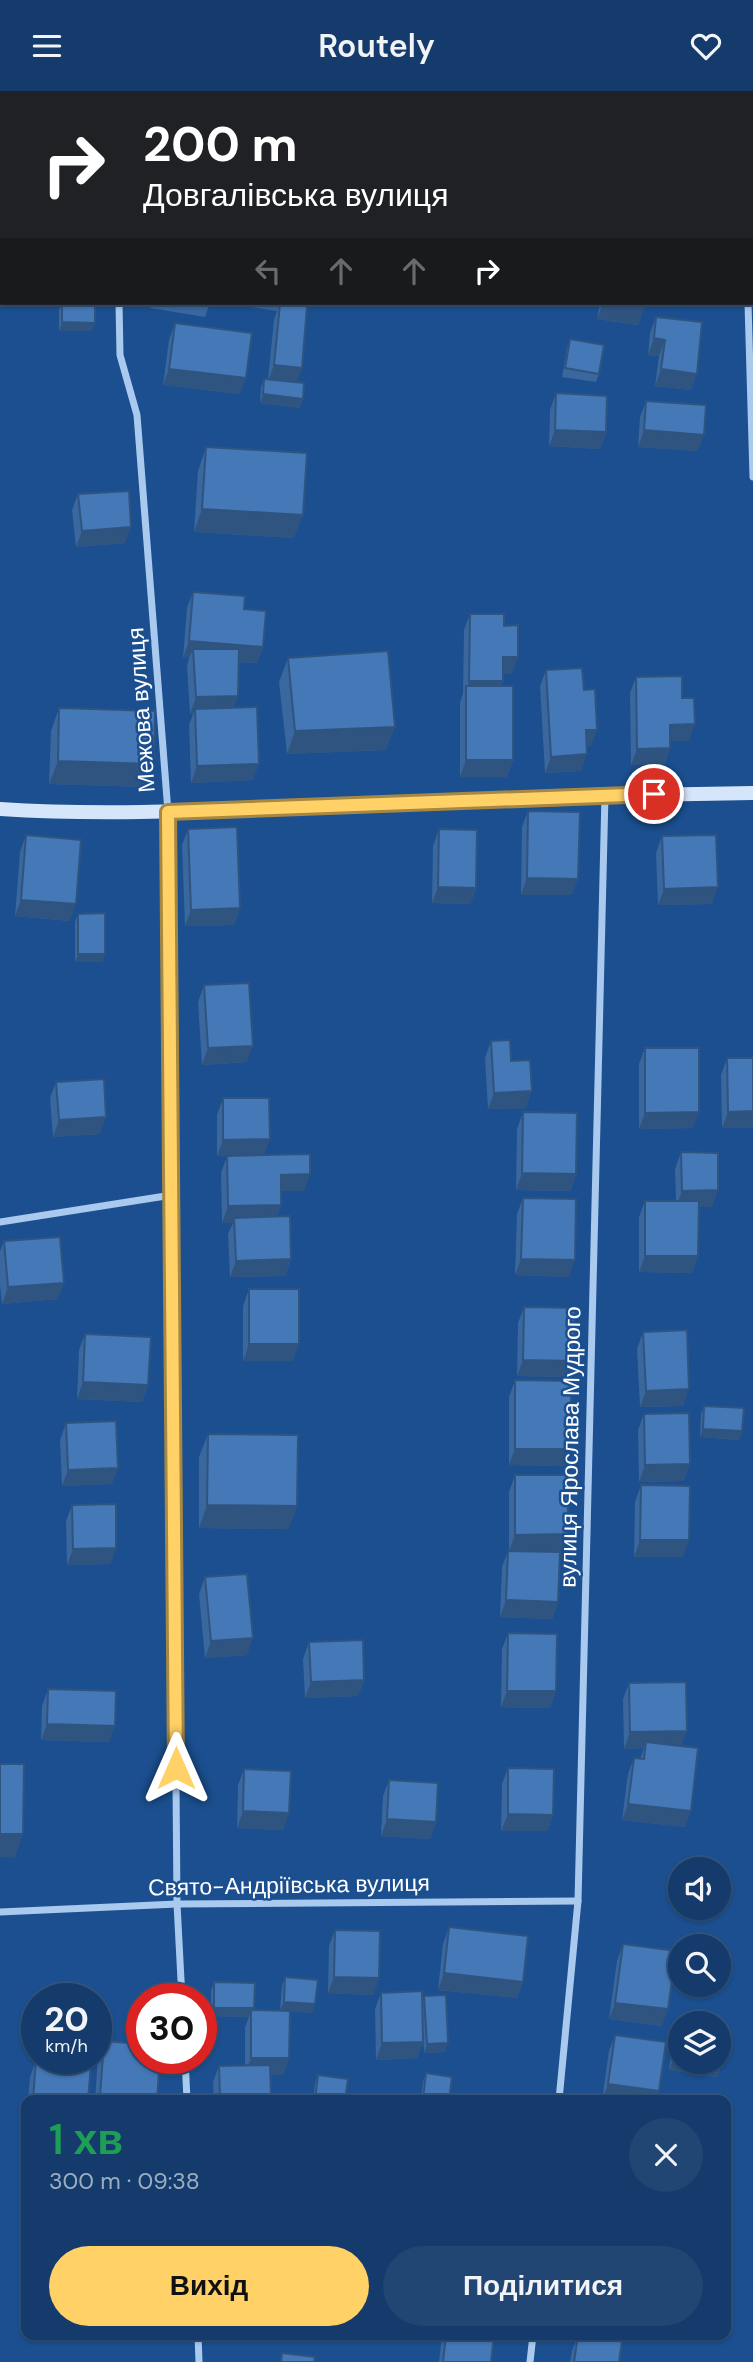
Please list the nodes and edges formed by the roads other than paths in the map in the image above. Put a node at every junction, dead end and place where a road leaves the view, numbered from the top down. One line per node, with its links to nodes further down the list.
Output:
1 (118, 305): 7 (street, Межова вулиця)
2 (748, 305): 3 (street)
3 (753, 477)
4 (753, 793): 5 (street)
5 (605, 795): 7 (street); 10 (street, вулиця Ярослава Мудрого)
6 (0, 809): 7 (street)
7 (168, 812): 8 (street, Межова вулиця)
8 (172, 1195): 9 (street); 11 (street, Межова вулиця)
9 (0, 1222)
10 (579, 1901): 11 (street, Свято-Андріївська вулиця); 16 (street, вулиця Ярослава Мудрого)
11 (177, 1904): 12 (street, Свято-Андріївська вулиця); 13 (street, Межова вулиця)
12 (0, 1912)
13 (181, 1983)
14 (185, 2074): 15 (street)
15 (187, 2095)
16 (560, 2095)
17 (198, 2340): 19 (street)
18 (532, 2340): 20 (street)
19 (200, 2362)
20 (530, 2362)

